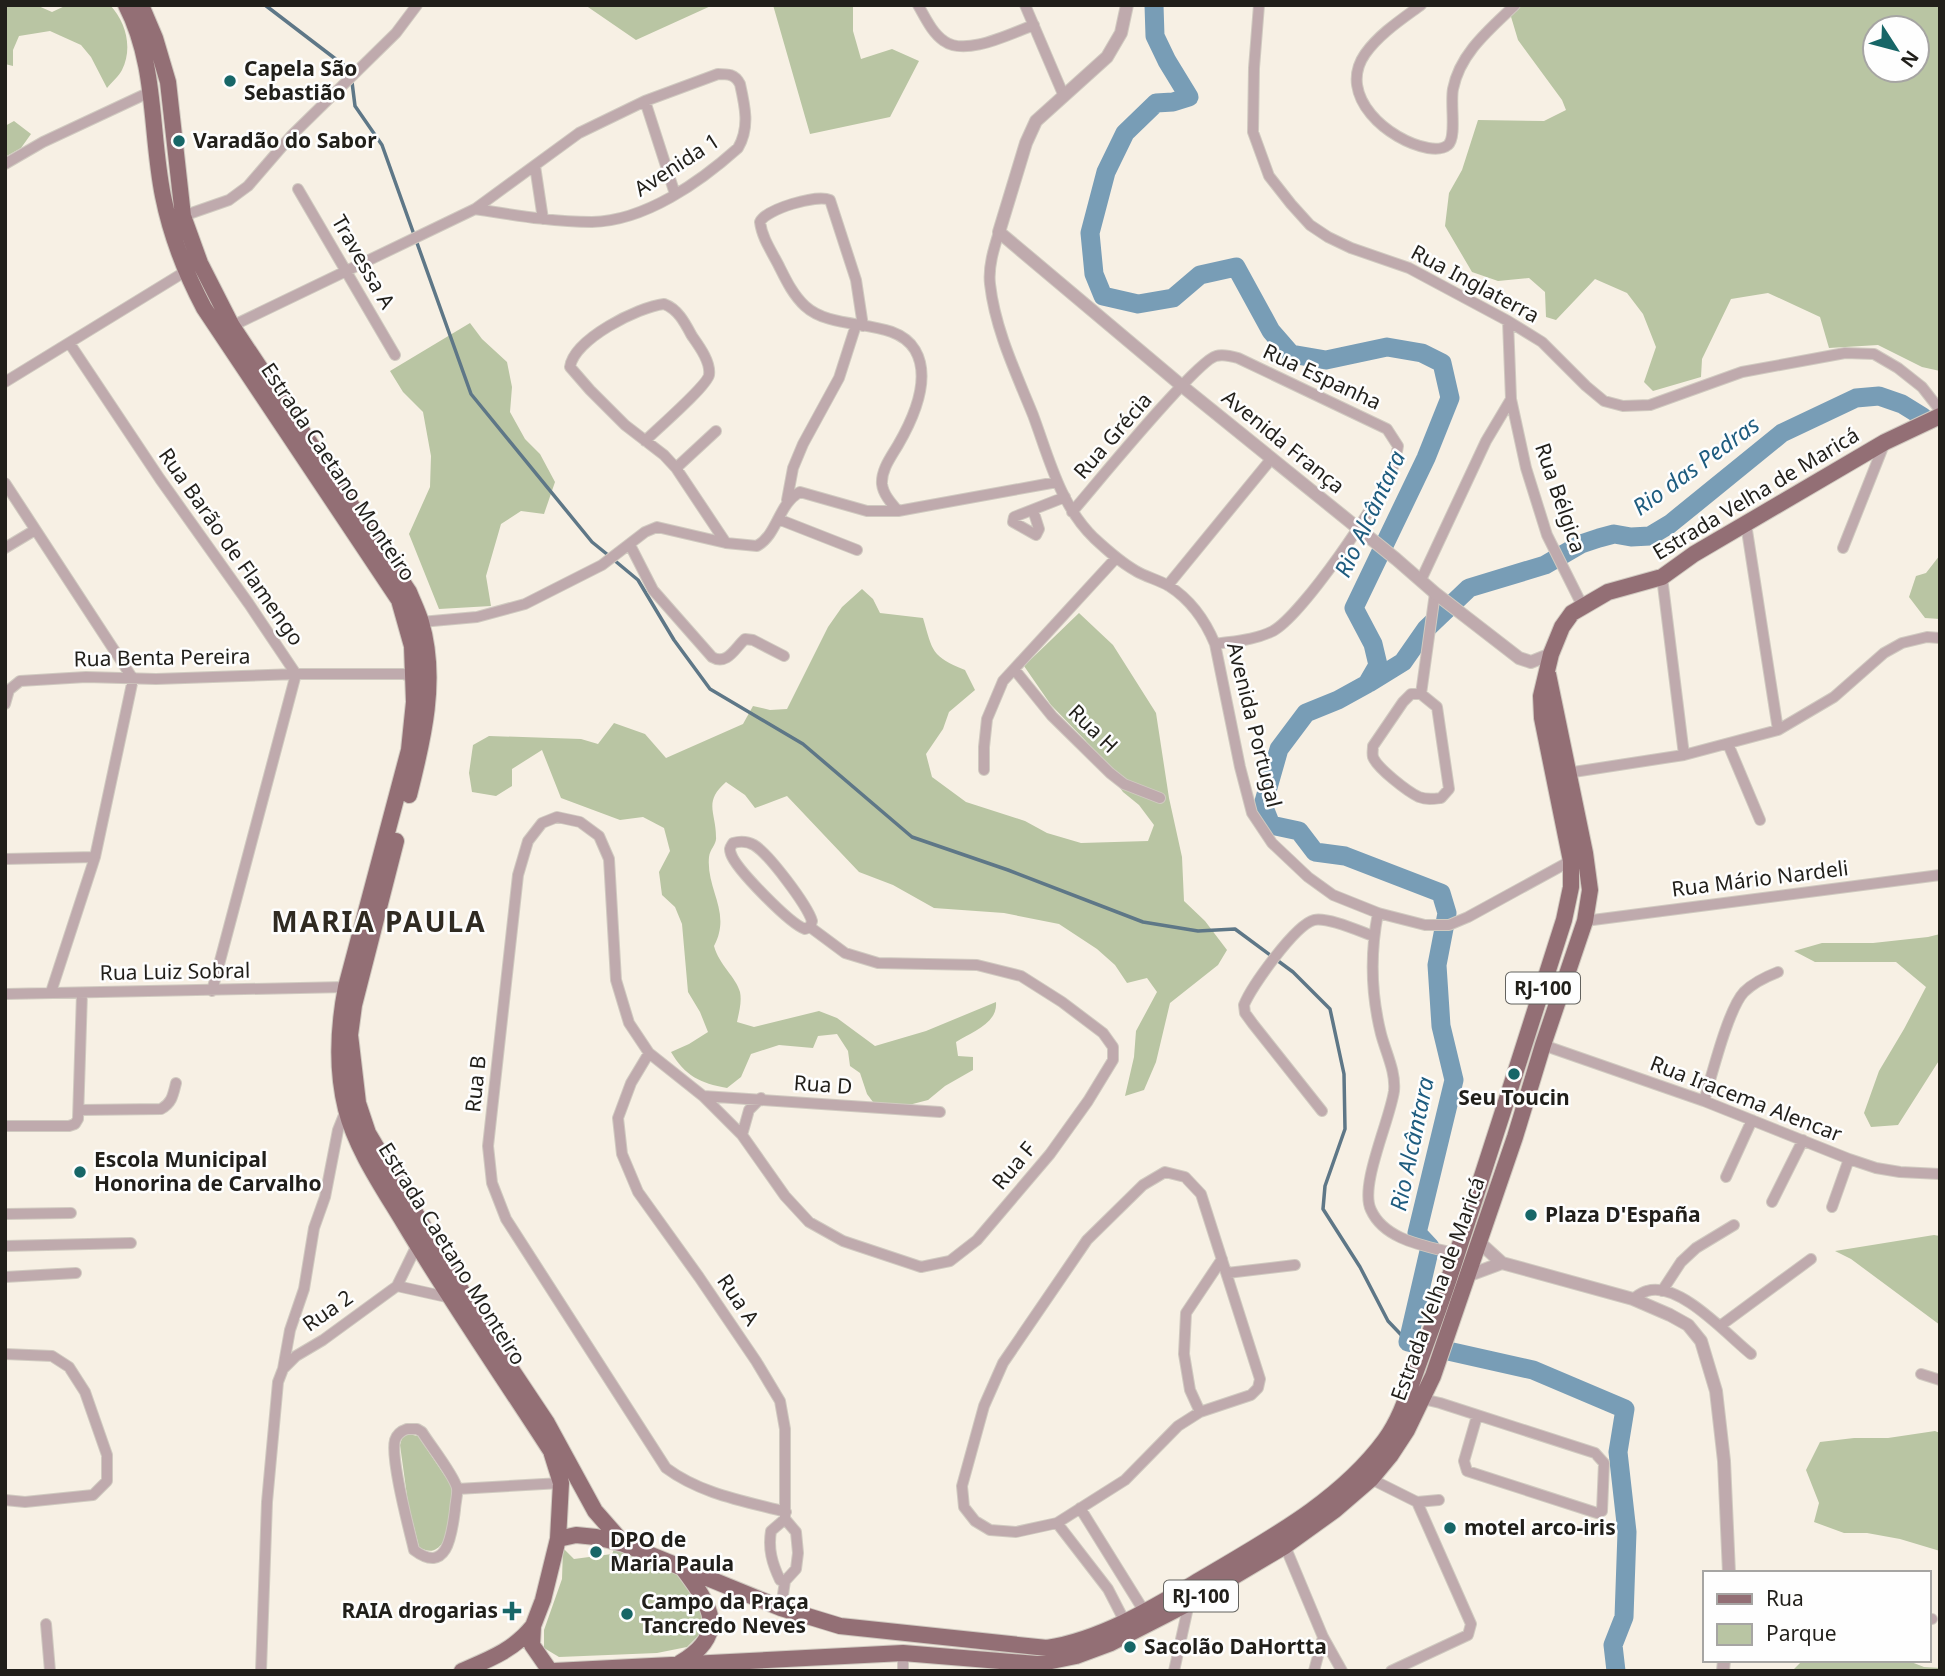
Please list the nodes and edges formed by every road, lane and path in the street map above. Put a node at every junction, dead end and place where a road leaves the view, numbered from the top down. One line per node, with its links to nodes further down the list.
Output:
1 (127, 5): 11 (main road, Estrada Caetano Monteiro)
2 (141, 5): 19 (main road, Estrada Caetano Monteiro)
3 (417, 5): 19 (street)
4 (918, 5): 10 (street)
5 (1026, 5): 10 (street)
6 (1127, 5): 12 (street, Avenida Portugal)
7 (1259, 5): 25 (street, Rua Inglaterra)
8 (1421, 5): 9 (street)
9 (1515, 5)
10 (1034, 25): 12 (street)
11 (152, 91): 14 (street); 24 (main road, Estrada Caetano Monteiro)
12 (1063, 94): 21 (street, Avenida Portugal)
13 (645, 101): 15 (street, Avenida 1); 17 (street); 17 (street, Avenida 1)
14 (5, 164)
15 (535, 166): 18 (street, Avenida 1); 20 (street)
16 (298, 189): 23 (street, Travessa A)
17 (675, 194): 20 (street, Avenida 1)
18 (475, 209): 20 (street, Avenida 1); 23 (street, Avenida 1)
19 (183, 216): 22 (main road, Estrada Caetano Monteiro)
20 (542, 219)
21 (999, 232): 31 (street, Avenida França); 40 (street, Avenida Portugal)
22 (200, 263): 24 (street); 26 (main road, Estrada Caetano Monteiro)
23 (345, 271): 26 (street, Avenida 1); 29 (street, Travessa A)
24 (185, 272): 28 (street); 70 (main road, Estrada Caetano Monteiro)
25 (1508, 321): 32 (street, Rua Bélgica); 33 (street, Rua Inglaterra)
26 (232, 326): 62 (main road, Estrada Caetano Monteiro)
27 (859, 326): 27 (street); 43 (street); 45 (street)
28 (70, 344): 30 (street); 68 (street, Rua Barão de Flamengo)
29 (395, 355)
30 (5, 382)
31 (1182, 386): 38 (street, Avenida França); 46 (street, Rua Grécia); 49 (street, Rua Espanha)
32 (1511, 399): 58 (street); 61 (street, Rua Bélgica)
33 (1940, 411)
34 (1940, 416): 37 (main road, Estrada Velha de Maricá / RJ-100)
35 (716, 431): 39 (street)
36 (645, 441): 36 (street); 39 (street)
37 (1885, 442): 48 (main road, Estrada Velha de Maricá / RJ-100); 54 (street)
38 (1272, 458): 49 (street, Avenida França); 59 (street)
39 (676, 468): 51 (street)
40 (1057, 482): 42 (street, Avenida Portugal); 45 (street)
41 (5, 483): 50 (street)
42 (1065, 496): 44 (street); 46 (street, Avenida Portugal)
43 (787, 500): 45 (street); 47 (street)
44 (1033, 510)
45 (898, 511)
46 (1072, 512): 56 (street, Avenida Portugal)
47 (778, 519): 51 (street); 55 (street)
48 (1746, 524): 57 (main road, Estrada Velha de Maricá / RJ-100); 73 (street)
49 (1358, 528): 58 (street, Avenida França); 64 (street, Rua Espanha)
50 (35, 530): 53 (street); 69 (street)
51 (726, 543): 52 (street)
52 (630, 545): 62 (street); 65 (street)
53 (5, 548)
54 (1843, 548)
55 (857, 550)
56 (1116, 558): 59 (street, Avenida Portugal); 67 (street)
57 (1662, 577): 61 (main road, Estrada Velha de Maricá / RJ-100); 75 (street)
58 (1421, 580): 60 (street, Avenida França)
59 (1168, 586): 64 (street, Avenida Portugal)
60 (1435, 593): 66 (street, Avenida França); 71 (street)
61 (1582, 605): 66 (main road, Estrada Velha de Maricá / RJ-100)
62 (421, 622): 70 (main road, Estrada Caetano Monteiro)
63 (1940, 638): 73 (street)
64 (1215, 643): 84 (street, Avenida Portugal)
65 (784, 656)
66 (1549, 661): 77 (main road, Estrada Velha de Maricá / RJ-100); 81 (main road, Estrada Velha de Maricá / RJ-100)
67 (1014, 669): 76 (street); 78 (street, Rua H)
68 (296, 674): 69 (street, Rua Benta Pereira); 70 (street, Rua Benta Pereira); 90 (street, Rua Barão de Flamengo)
69 (133, 679): 72 (street, Rua Benta Pereira); 80 (street)
70 (421, 682): 89 (main road, Estrada Caetano Monteiro); 153 (main road, Estrada Caetano Monteiro)
71 (1421, 694): 71 (street)
72 (5, 704)
73 (1778, 730): 74 (street)
74 (1728, 744): 75 (street); 79 (street)
75 (1684, 755): 77 (street)
76 (984, 769)
77 (1567, 774): 81 (main road, Estrada Velha de Maricá / RJ-100)
78 (1160, 798)
79 (1760, 820)
80 (94, 857): 82 (street); 91 (street)
81 (1578, 857): 84 (street, Avenida Portugal); 85 (main road, Estrada Velha de Maricá / RJ-100); 120 (main road, Estrada Velha de Maricá / RJ-100)
82 (5, 859)
83 (1940, 875): 85 (street, Rua Mário Nardeli)
84 (1378, 913): 87 (street)
85 (1586, 921): 94 (main road, Estrada Velha de Maricá / RJ-100)
86 (810, 927): 86 (street, Rua F); 106 (street, Rua F)
87 (1373, 936): 102 (street); 120 (street)
88 (1778, 972): 99 (street)
89 (346, 988): 90 (street, Rua Luiz Sobral); 101 (main road, Estrada Caetano Monteiro)
90 (212, 990): 92 (street, Rua Luiz Sobral)
91 (51, 992): 92 (street, Rua Luiz Sobral); 93 (street, Rua Luiz Sobral)
92 (82, 993): 100 (street)
93 (5, 994)
94 (1543, 1045): 99 (street, Rua Iracema Alencar); 116 (main road, Estrada Velha de Maricá / RJ-100)
95 (649, 1053): 97 (street, Rua F); 150 (street, Rua A); 150 (street, Rua B)
96 (176, 1083): 100 (street)
97 (703, 1096): 98 (street, Rua D); 106 (street, Rua F)
98 (761, 1098): 103 (street, Rua D); 106 (street)
99 (1704, 1101): 104 (street, Rua Iracema Alencar)
100 (79, 1110): 105 (street)
101 (346, 1110): 118 (main road, Estrada Caetano Monteiro); 137 (street)
102 (1322, 1111)
103 (940, 1112)
104 (1752, 1120): 107 (street, Rua Iracema Alencar); 110 (street)
105 (5, 1126)
106 (742, 1135)
107 (1804, 1140): 108 (street, Rua Iracema Alencar); 111 (street)
108 (1849, 1160): 109 (street, Rua Iracema Alencar); 112 (street)
109 (1940, 1174)
110 (1726, 1177)
111 (1772, 1202)
112 (1832, 1207)
113 (71, 1213): 114 (street)
114 (5, 1214)
115 (1734, 1225): 130 (street)
116 (1479, 1242): 123 (street); 128 (main road, Estrada Velha de Maricá / RJ-100)
117 (131, 1243): 119 (street)
118 (417, 1245): 129 (street, Rua 2); 131 (main road, Estrada Caetano Monteiro)
119 (5, 1246)
120 (1457, 1254): 133 (main road, Estrada Velha de Maricá / RJ-100)
121 (1222, 1259): 126 (street); 141 (street); 151 (street)
122 (1811, 1259): 134 (street)
123 (1502, 1264): 128 (street); 132 (street)
124 (1295, 1265): 126 (street)
125 (76, 1273): 127 (street)
126 (1227, 1273): 141 (street)
127 (5, 1276)
128 (1467, 1276): 133 (main road, Estrada Velha de Maricá / RJ-100)
129 (397, 1286): 131 (street); 137 (street, Rua 2)
130 (1662, 1291): 132 (street); 134 (street)
131 (451, 1298): 144 (main road, Estrada Caetano Monteiro)
132 (1633, 1299): 156 (street)
133 (1450, 1302): 140 (main road, Estrada Velha de Maricá / RJ-100); 160 (main road, Estrada Velha de Maricá / RJ-100)
134 (1720, 1326): 136 (street)
135 (5, 1354): 146 (street)
136 (1751, 1354)
137 (283, 1369): 171 (street)
138 (1921, 1374): 139 (street)
139 (1940, 1380)
140 (1425, 1394): 142 (street); 143 (main road, Estrada Velha de Maricá / RJ-100)
141 (1200, 1412): 149 (street)
142 (1477, 1416): 142 (street)
143 (1371, 1479): 148 (street); 154 (main road, Estrada Velha de Maricá / RJ-100)
144 (561, 1483): 145 (street); 152 (main road, Estrada Caetano Monteiro)
145 (457, 1489): 145 (street)
146 (5, 1500)
147 (1438, 1500): 148 (street)
148 (1417, 1503): 178 (street)
149 (1080, 1508): 151 (street); 160 (street)
150 (785, 1515): 157 (street, Rua A); 157 (street)
151 (1057, 1523): 161 (street)
152 (558, 1539): 153 (main road, Estrada Velha de Maricá / RJ-100); 163 (main road, Estrada Caetano Monteiro)
153 (624, 1544): 155 (main road, Estrada Velha de Maricá / RJ-100)
154 (1285, 1546): 158 (main road, Estrada Velha de Maricá / RJ-100); 165 (street)
155 (684, 1570): 159 (main road, Estrada Velha de Maricá / RJ-100); 168 (main road)
156 (1729, 1571)
157 (785, 1581): 159 (street)
158 (1189, 1603): 169 (main road, Estrada Velha de Maricá / RJ-100); 175 (street)
159 (781, 1608): 164 (main road, Estrada Velha de Maricá / RJ-100)
160 (1144, 1611): 161 (main road, Estrada Velha de Maricá / RJ-100)
161 (1125, 1622): 164 (main road, Estrada Velha de Maricá / RJ-100)
162 (46, 1624): 170 (street)
163 (533, 1626): 172 (main road, Estrada Caetano Monteiro); 173 (main road, RJ-100)
164 (840, 1626): 167 (main road)
165 (1324, 1637): 176 (street); 177 (street)
166 (903, 1653): 167 (main road, Estrada Velha de Maricá / RJ-100); 169 (main road, Estrada Velha de Maricá / RJ-100); 174 (street)
167 (839, 1656): 168 (main road, Estrada Velha de Maricá / RJ-100)
168 (680, 1663): 173 (main road, Estrada Velha de Maricá / RJ-100)
169 (1037, 1667)
170 (50, 1671)
171 (261, 1671)
172 (462, 1671)
173 (552, 1671)
174 (903, 1671)
175 (1174, 1671)
176 (1314, 1671)
177 (1342, 1671)
178 (1391, 1671)

